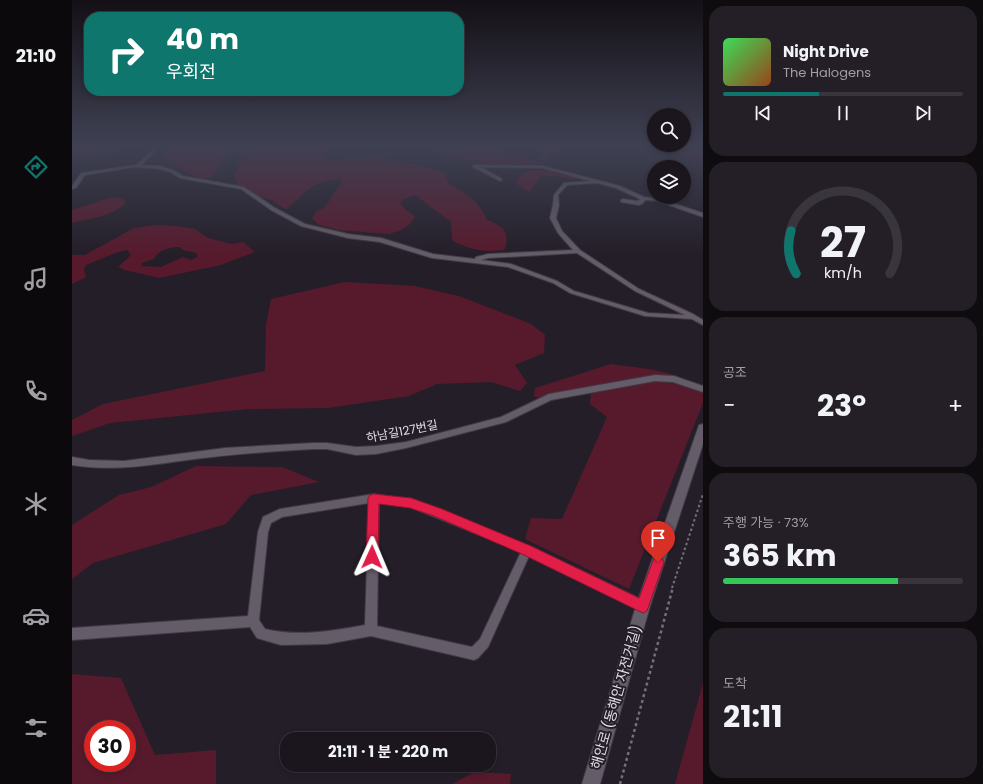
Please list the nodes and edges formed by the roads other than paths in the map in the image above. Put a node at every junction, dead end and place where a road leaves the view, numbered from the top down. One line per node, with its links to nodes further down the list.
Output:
1 (207, 182): 7 (street)
2 (596, 182): 3 (street); 6 (street)
3 (643, 198): 4 (street); 5 (street)
4 (623, 201)
5 (703, 215)
6 (578, 251): 7 (street); 8 (street)
7 (478, 261): 8 (street)
8 (694, 317): 9 (street)
9 (703, 323)
10 (703, 389): 12 (street, 하남길127번길)
11 (703, 428): 15 (street, 해안로 (동해안 자전거길))
12 (72, 461)
13 (374, 498): 14 (street); 16 (street); 17 (street)
14 (527, 550): 15 (street); 17 (street)
15 (643, 606): 19 (street, 해안로 (동해안 자전거길))
16 (253, 621): 17 (street); 18 (street)
17 (371, 630)
18 (72, 634)
19 (591, 784)

